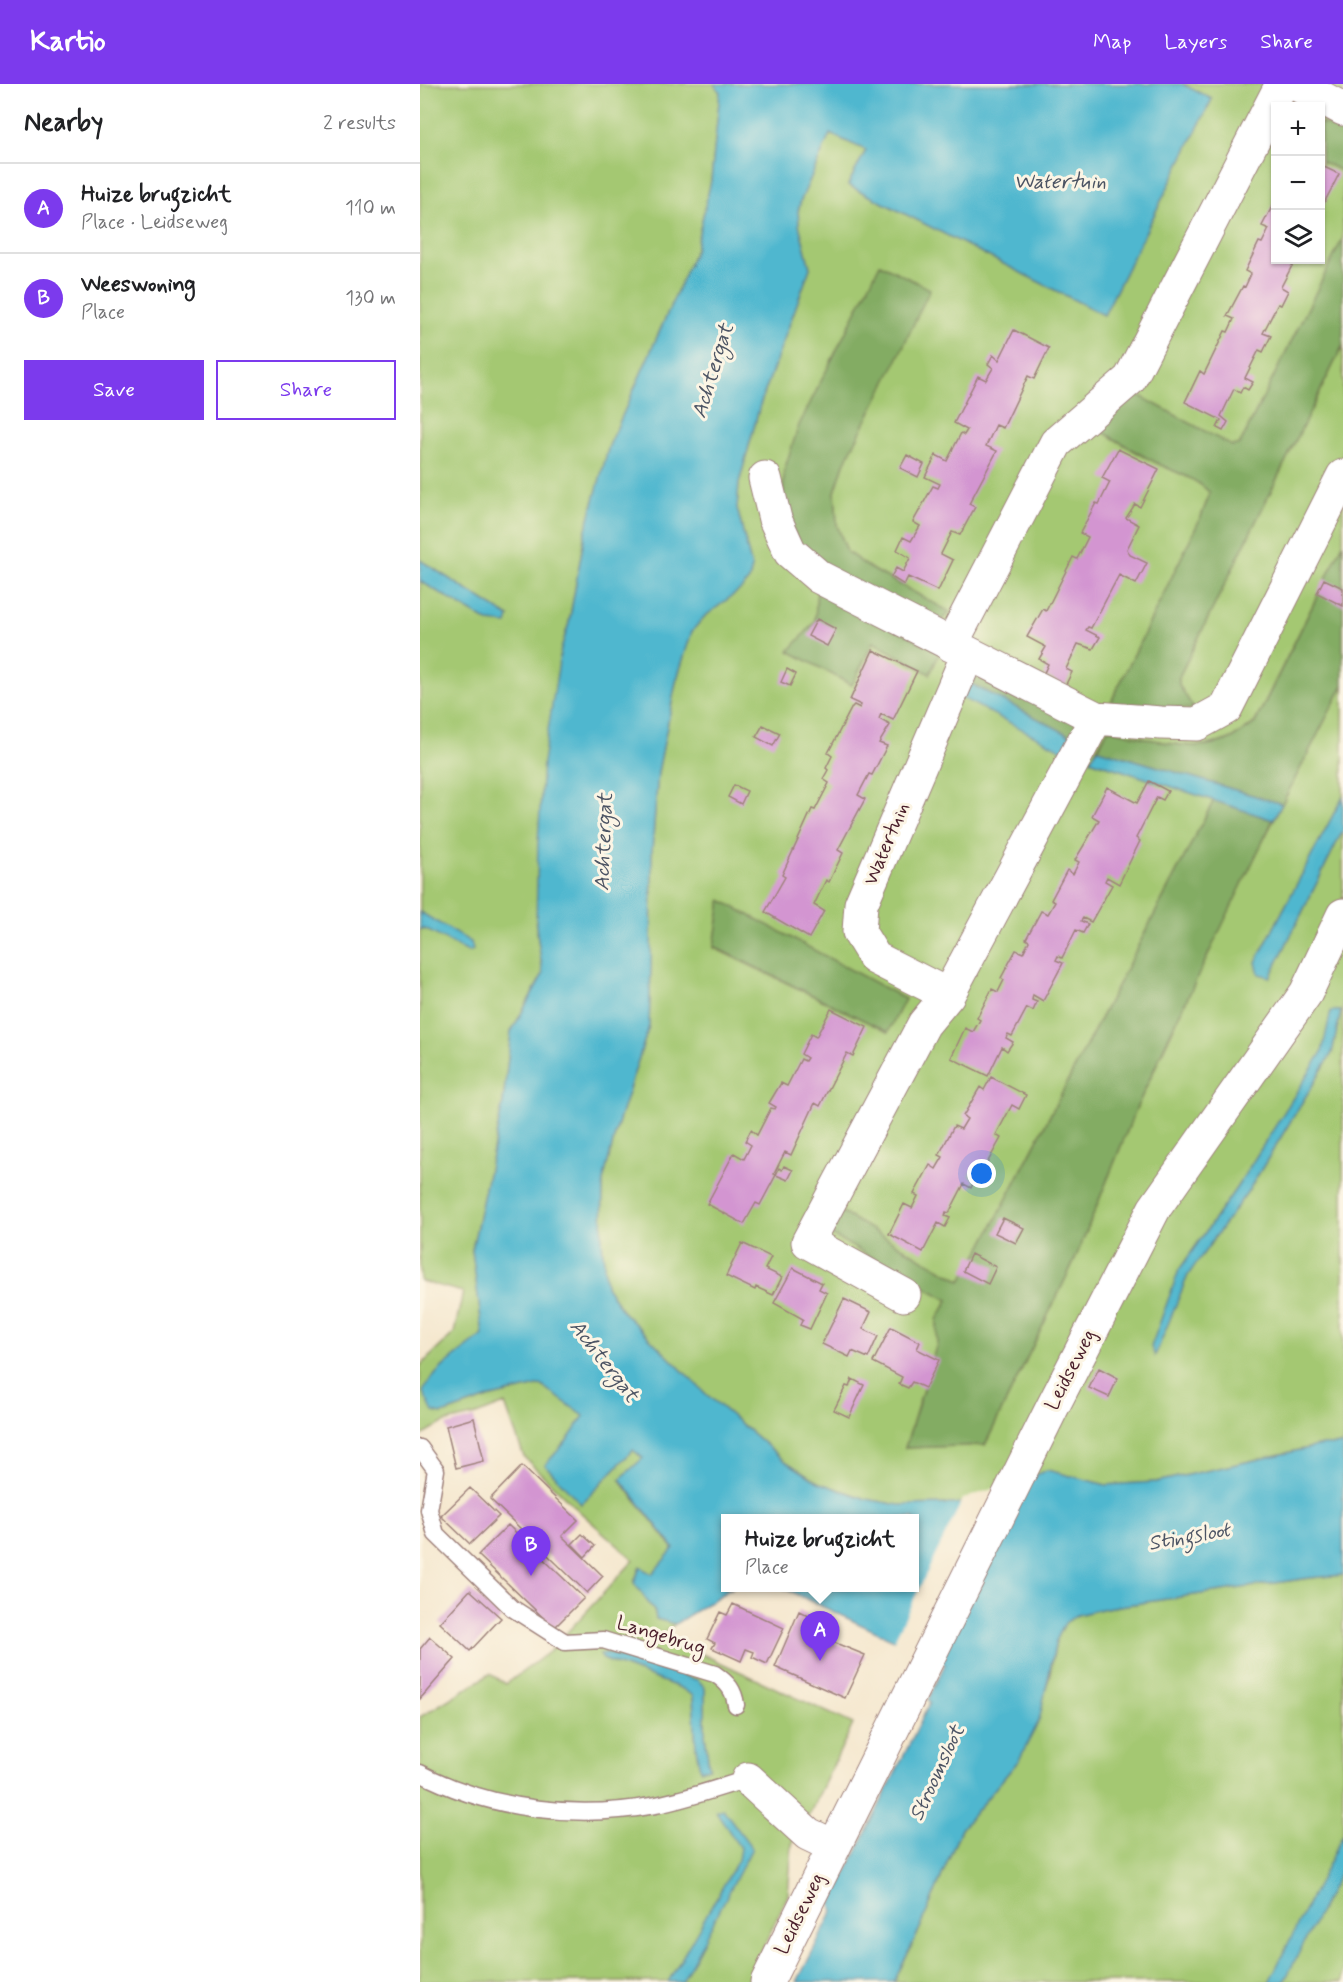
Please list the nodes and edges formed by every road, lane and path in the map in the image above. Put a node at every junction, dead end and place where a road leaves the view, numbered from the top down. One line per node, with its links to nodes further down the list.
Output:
1 (1282, 84): 6 (street, Watertuin)
2 (1296, 84): 3 (street)
3 (1343, 109)
4 (1343, 476): 7 (street)
5 (765, 478): 6 (street)
6 (959, 650): 7 (street); 9 (street, Watertuin)
7 (1096, 718): 9 (street)
8 (1343, 915): 15 (street, Leidseweg)
9 (948, 995): 10 (street)
10 (904, 1295)
11 (420, 1448): 12 (lane, Langebrug)
12 (736, 1706)
13 (420, 1773): 14 (lane)
14 (748, 1779): 15 (street)
15 (833, 1846): 16 (street, Leidseweg)
16 (767, 1982)

